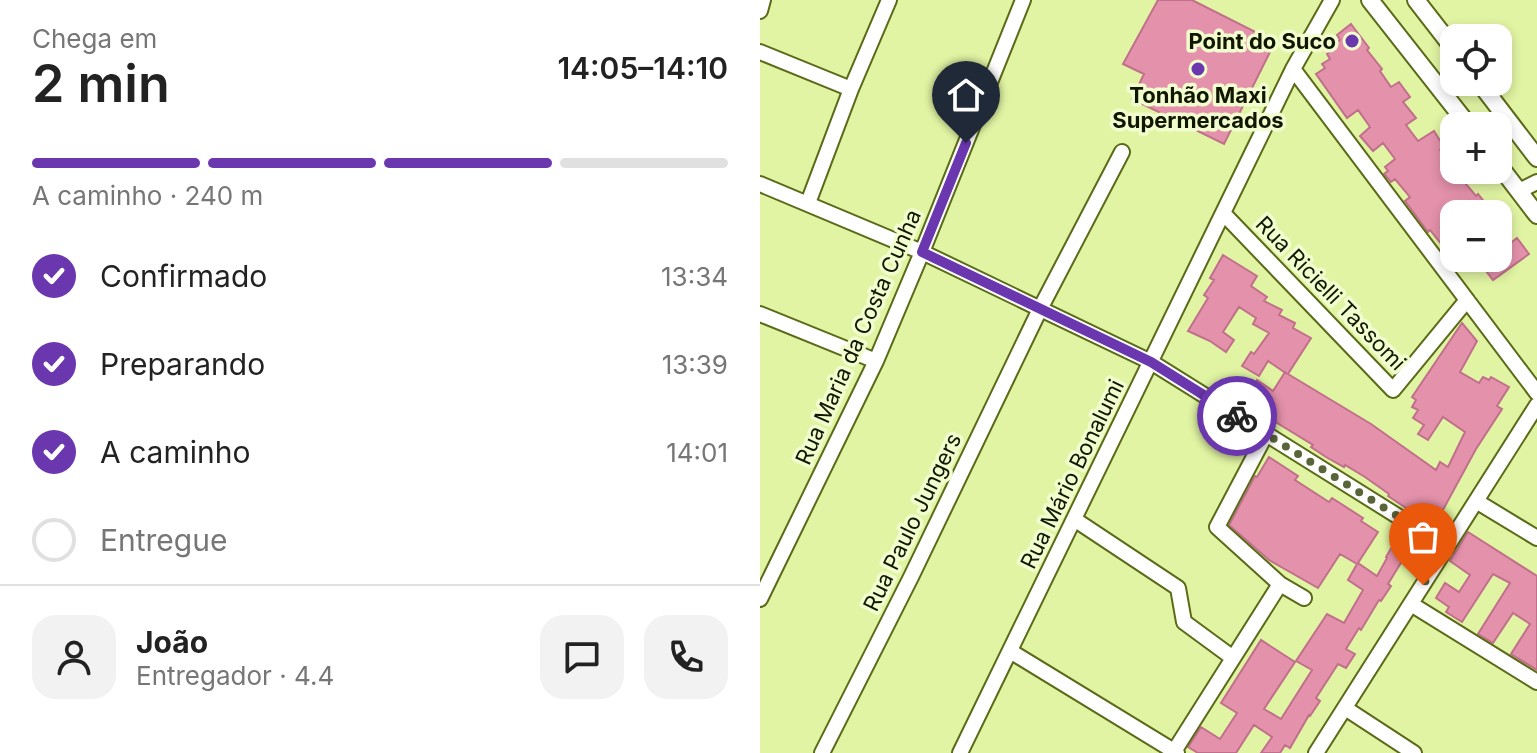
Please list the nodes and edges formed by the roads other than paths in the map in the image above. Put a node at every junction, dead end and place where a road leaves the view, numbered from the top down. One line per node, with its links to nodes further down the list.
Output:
1 (763, 0): 7 (street)
2 (889, 0): 11 (street)
3 (1023, 0): 23 (street, Rua Maria da Costa Cunha)
4 (1332, 0): 10 (street, Rua Mário Bonalumi)
5 (1370, 0): 13 (main road)
6 (1416, 0): 8 (main road)
7 (760, 11)
8 (1440, 31)
9 (760, 52): 11 (street)
10 (1293, 69): 21 (street, Rua Mário Bonalumi); 24 (street)
11 (851, 89): 20 (street)
12 (1490, 96): 15 (main road)
13 (1458, 112)
14 (1122, 152): 25 (street, Rua Paulo Jungers)
15 (1537, 158)
16 (1512, 182): 19 (main road)
17 (1537, 182): 19 (street)
18 (760, 184): 20 (street)
19 (1519, 191): 22 (main road)
20 (808, 203): 23 (street)
21 (1223, 213): 24 (street, Rua Ricielli Tassomi); 28 (street, Rua Mário Bonalumi)
22 (1537, 215)
23 (922, 252): 25 (street); 27 (street, Rua Maria da Costa Cunha)
24 (1467, 300): 29 (street)
25 (1040, 309): 28 (street); 47 (street, Rua Paulo Jungers)
26 (760, 314): 27 (street)
27 (876, 361): 40 (street, Rua Maria da Costa Cunha)
28 (1151, 362): 32 (street); 35 (street, Rua Mário Bonalumi)
29 (1537, 393)
30 (1537, 405): 31 (street)
31 (1527, 421): 33 (street); 34 (street)
32 (1266, 434): 37 (street); 38 (street)
33 (1537, 435)
34 (1476, 501): 36 (street); 37 (street)
35 (1074, 519): 42 (street, Rua Mário Bonalumi); 43 (street)
36 (1537, 538)
37 (1447, 547): 41 (street)
38 (1280, 584): 39 (street); 43 (street)
39 (1304, 598)
40 (760, 599)
41 (1411, 604): 44 (street); 45 (street)
42 (1010, 651): 46 (street); 48 (street, Rua Mário Bonalumi)
43 (1233, 658): 46 (street)
44 (1537, 682)
45 (1345, 708): 49 (street); 50 (street)
46 (1175, 752)
47 (822, 753)
48 (960, 753)
49 (1316, 753)
50 (1414, 753)

